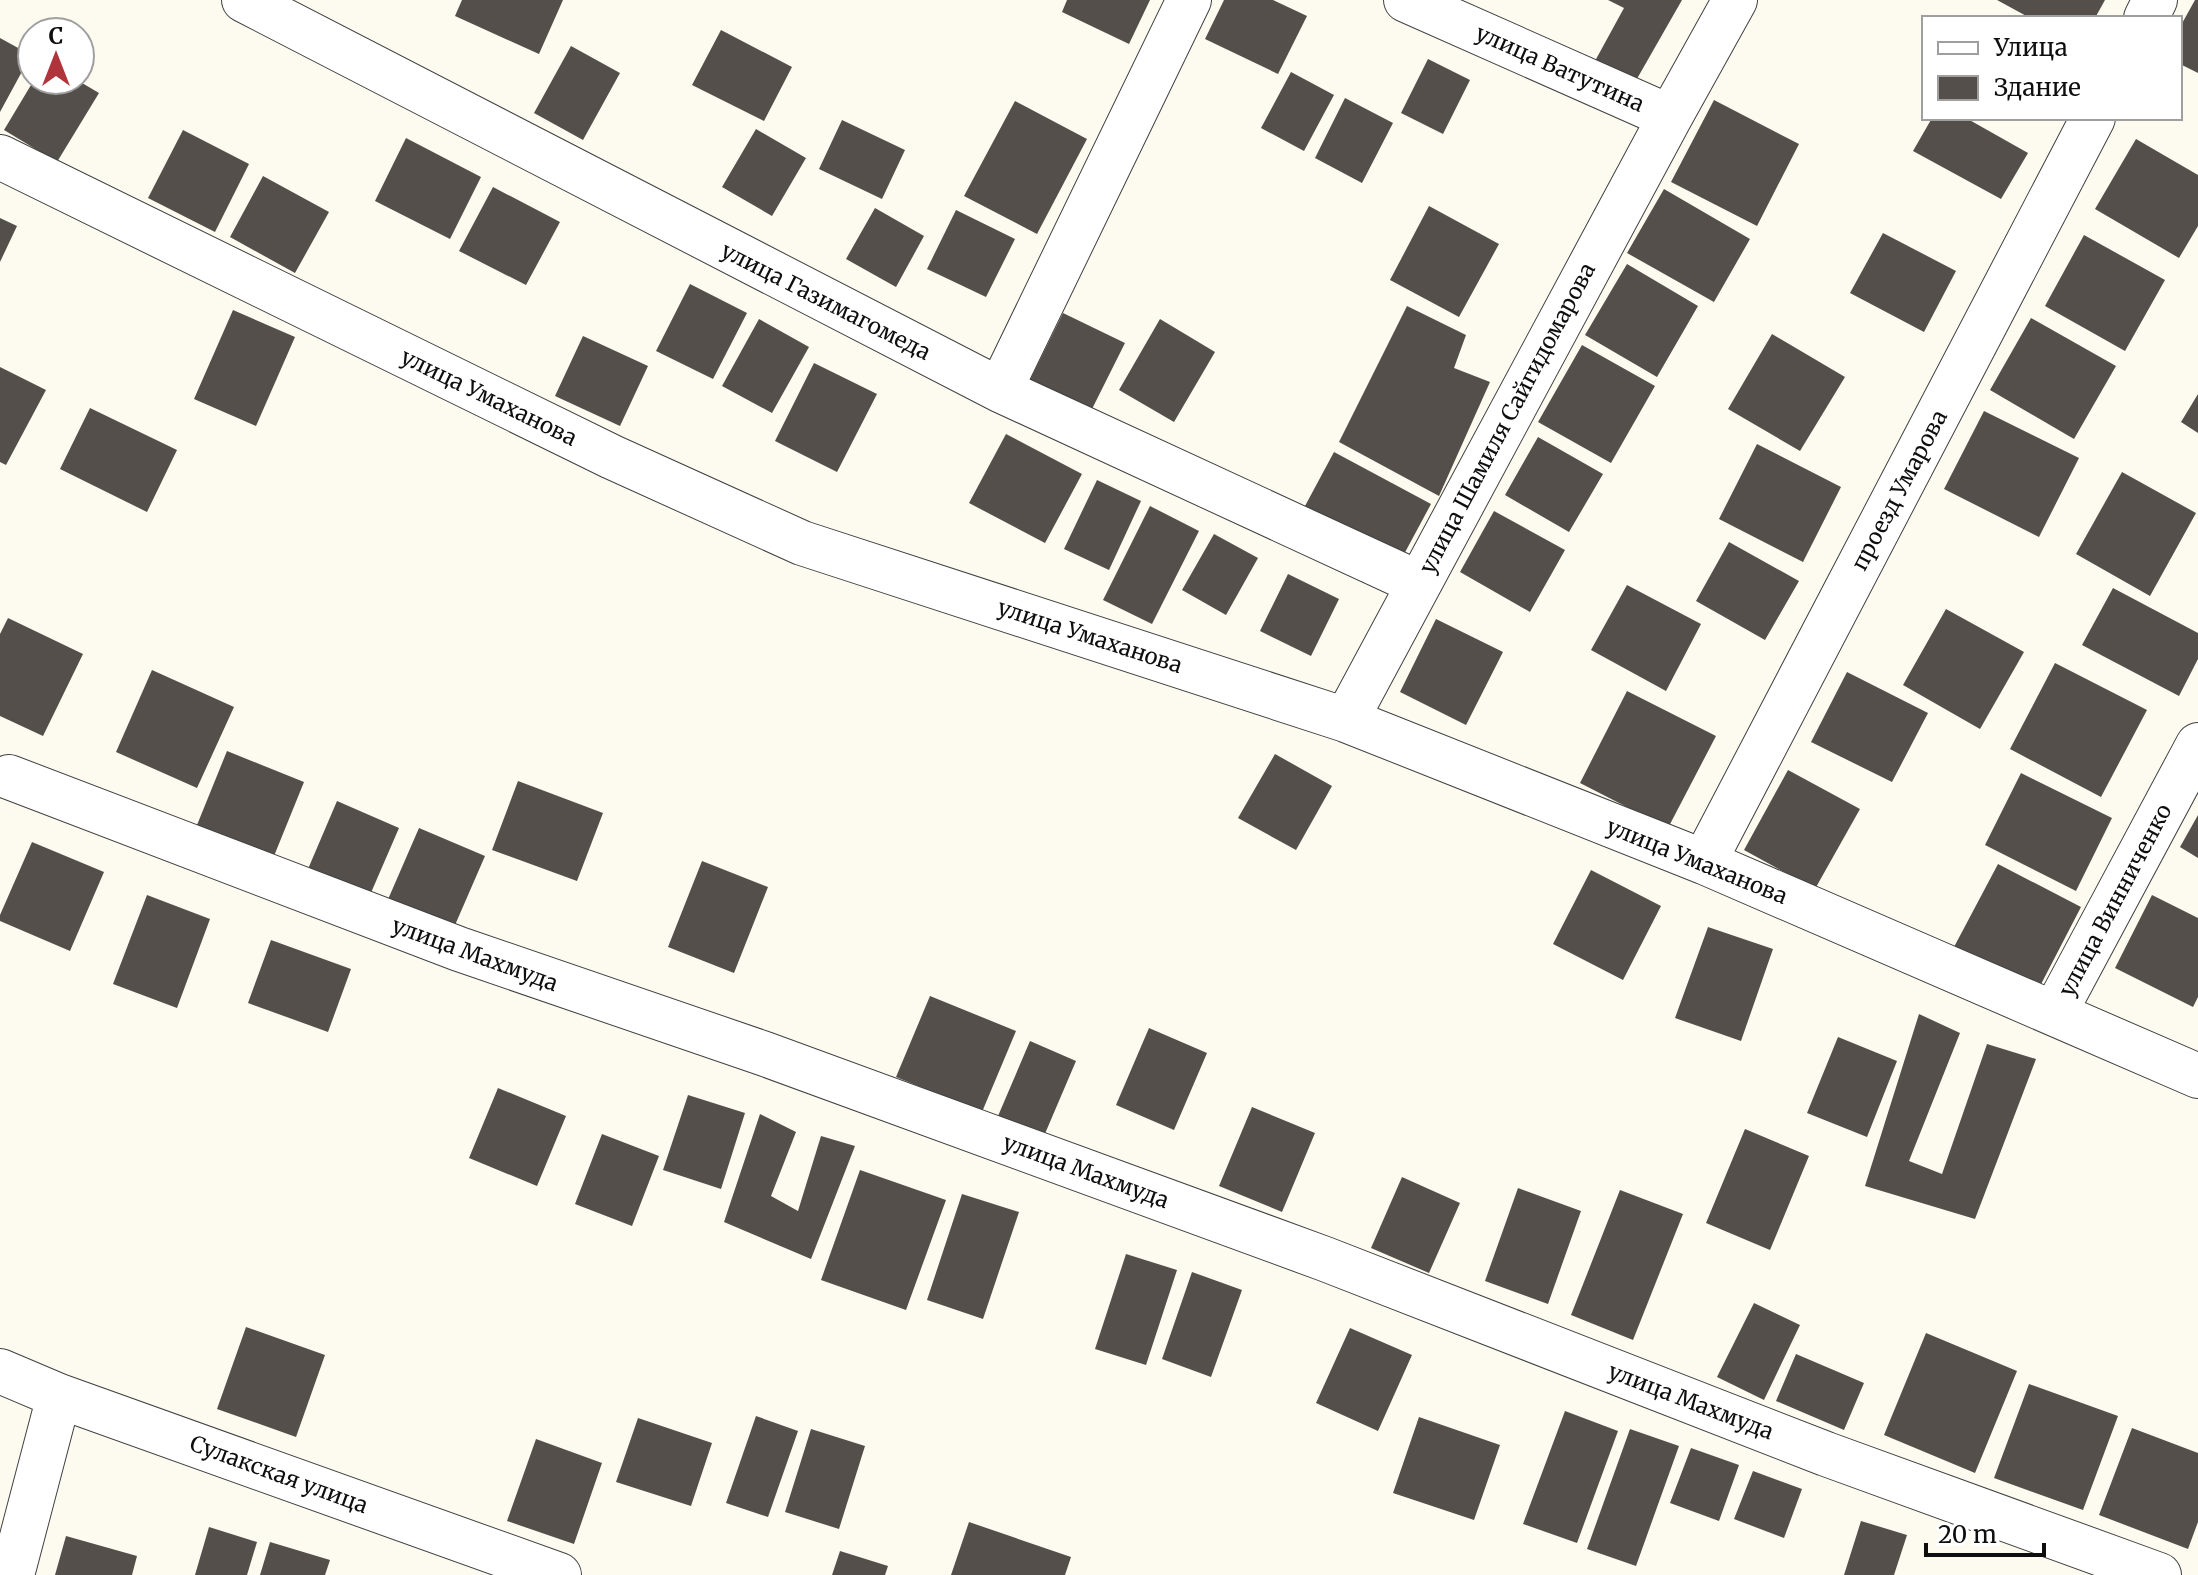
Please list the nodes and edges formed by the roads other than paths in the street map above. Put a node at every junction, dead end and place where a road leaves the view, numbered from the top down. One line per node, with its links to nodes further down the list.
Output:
1 (244, 0): 8 (street, улица Газимагомеда)
2 (1189, 0): 8 (street)
3 (1406, 0): 5 (street, улица Ватутина)
4 (1735, 0): 5 (street, улица Шамиля Сайгидомарова)
5 (1670, 117): 9 (street, улица Шамиля Сайгидомарова)
6 (2092, 120): 13 (street, проезд Умарова)
7 (0, 157): 10 (street, улица Умаханова)
8 (1000, 390): 9 (street, улица Газимагомеда)
9 (1418, 583): 10 (street, улица Шамиля Сайгидомарова)
10 (1346, 720): 13 (street, улица Умаханова)
11 (2198, 745): 14 (street, улица Винниченко)
12 (9, 777): 20 (street, улица Махмуда)
13 (1704, 862): 14 (street, улица Умаханова)
14 (2055, 1012): 15 (street, улица Умаханова)
15 (2198, 1076)
16 (0, 1371): 17 (street, Сулакская улица)
17 (59, 1396): 18 (street); 19 (street, Сулакская улица)
18 (12, 1575)
19 (559, 1575)
20 (2159, 1575)

